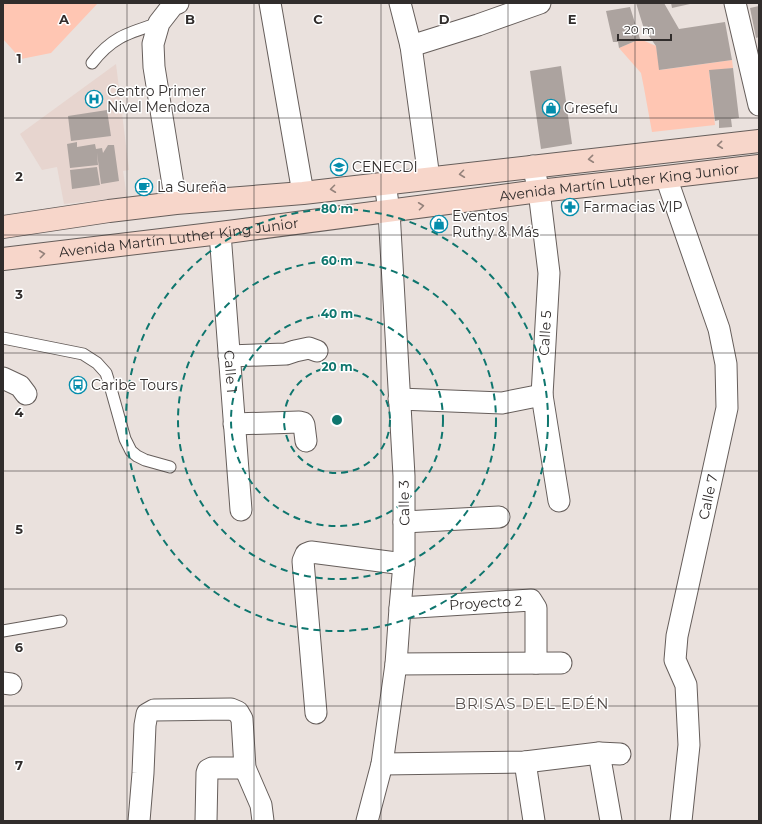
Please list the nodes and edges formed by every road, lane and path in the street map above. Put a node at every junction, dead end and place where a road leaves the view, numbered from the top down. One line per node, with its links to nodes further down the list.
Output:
1 (178, 3): 6 (street)
2 (270, 3): 17 (street)
3 (400, 3): 7 (street)
4 (540, 3): 7 (street)
5 (735, 3): 9 (street)
6 (159, 23): 8 (lane); 18 (street)
7 (411, 46): 14 (street)
8 (92, 63)
9 (759, 105)
10 (759, 141): 11 (main road, Avenida Martín Luther King Junior, one-way to 11)
11 (533, 166): 14 (main road, Avenida Martín Luther King Junior, one-way to 14); 16 (street, Calle 5)
12 (759, 166): 13 (main road, Avenida Martín Luther King Junior)
13 (666, 177): 16 (main road, Avenida Martín Luther King Junior); 56 (street, Calle 7)
14 (429, 178): 15 (main road, Avenida Martín Luther King Junior)
15 (385, 183): 17 (main road, Avenida Martín Luther King Junior, one-way to 17); 19 (street, Calle 3)
16 (539, 191): 19 (main road, Avenida Martín Luther King Junior, one-way to 16); 28 (street, Calle 5)
17 (303, 192): 18 (main road, Avenida Martín Luther King Junior)
18 (176, 203): 20 (main road, Avenida Martín Luther King Junior)
19 (389, 210): 21 (main road, Avenida Martín Luther King Junior); 29 (street, Calle 3)
20 (3, 227)
21 (220, 233): 22 (main road, Avenida Martín Luther King Junior, one-way to 21); 25 (street, Calle 1)
22 (3, 259)
23 (3, 338): 32 (lane)
24 (317, 351): 25 (street)
25 (229, 356): 30 (street, Calle 1)
26 (3, 378): 27 (street)
27 (26, 394)
28 (542, 395): 29 (street); 33 (street, Calle 5)
29 (399, 399): 36 (street, Calle 3)
30 (234, 424): 31 (street); 34 (street, Calle 1)
31 (306, 441)
32 (170, 467)
33 (559, 501)
34 (241, 510)
35 (499, 518): 36 (street)
36 (404, 522): 37 (street, Calle 3)
37 (404, 564): 38 (street, Calle 3); 44 (street)
38 (400, 608): 41 (street, Proyecto 2); 43 (street, Calle 3)
39 (61, 621): 40 (lane)
40 (3, 630)
41 (536, 663): 42 (street); 43 (street)
42 (561, 663)
43 (396, 664): 48 (street, Calle 3)
44 (316, 713)
45 (599, 753): 46 (street); 47 (street); 55 (street)
46 (620, 754)
47 (525, 762): 48 (street); 54 (street)
48 (382, 764): 53 (street, Calle 3)
49 (245, 768): 50 (street); 51 (street); 52 (street)
50 (139, 821)
51 (206, 821)
52 (263, 821)
53 (367, 821)
54 (534, 821)
55 (611, 821)
56 (680, 821)

